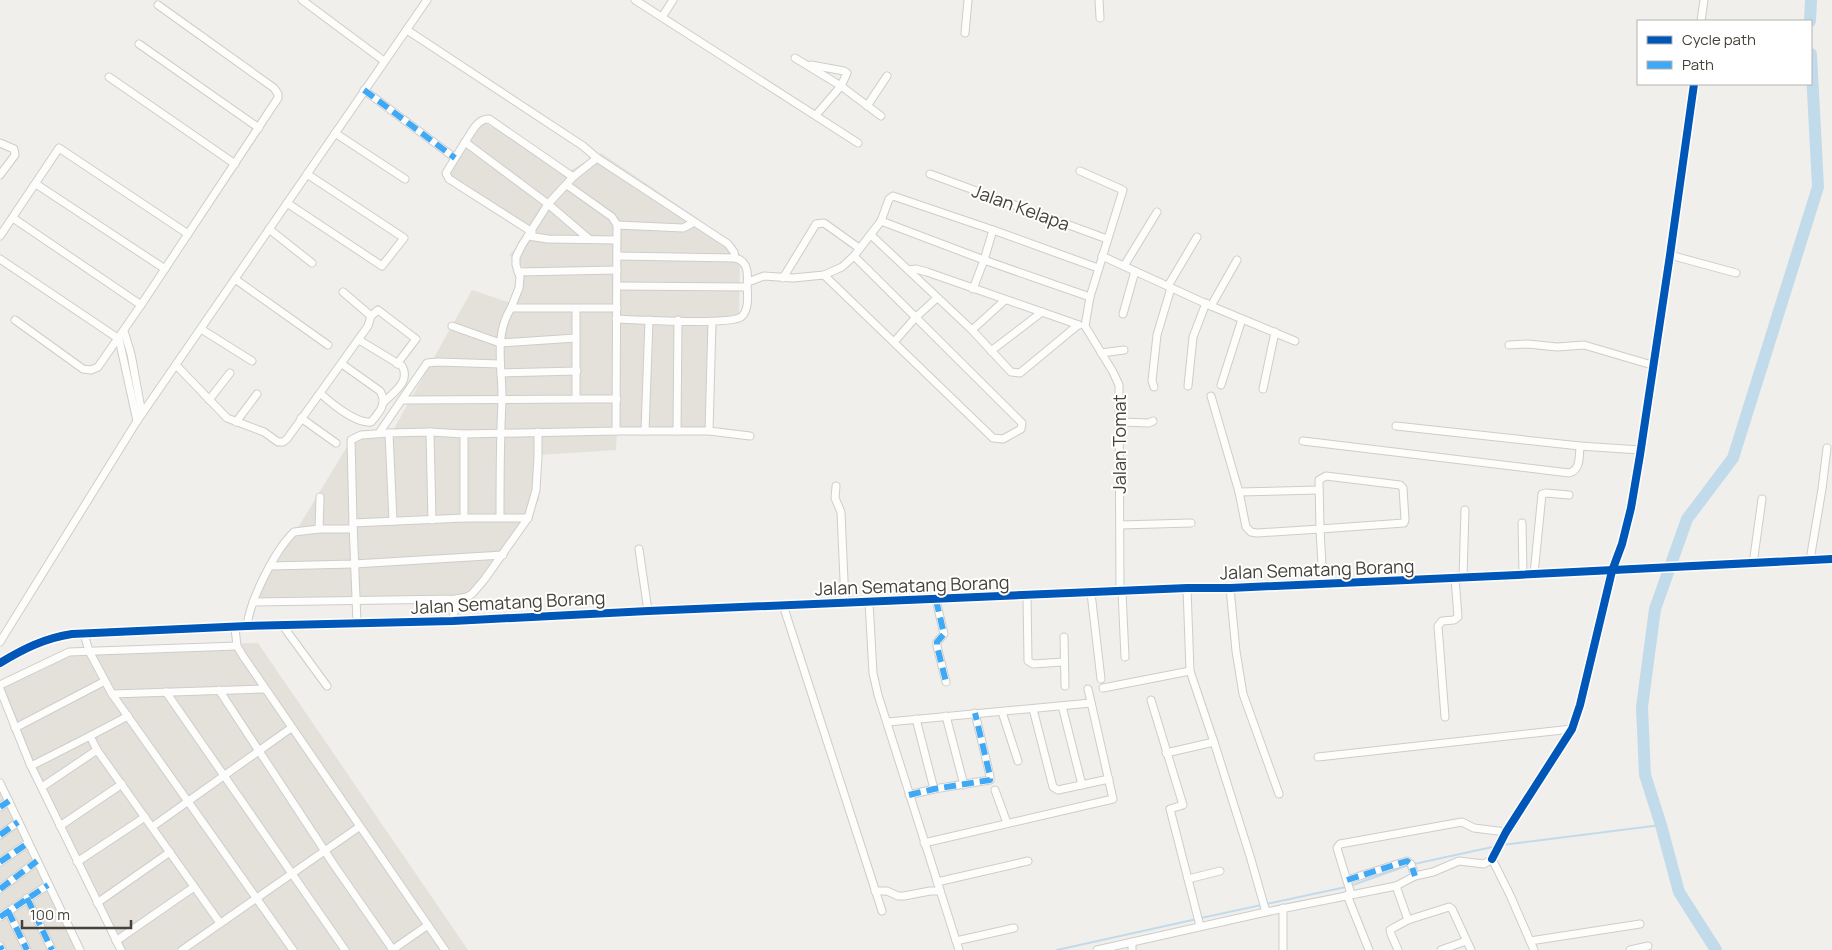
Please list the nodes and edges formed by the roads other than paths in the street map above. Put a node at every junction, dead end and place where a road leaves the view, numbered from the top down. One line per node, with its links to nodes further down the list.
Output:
1 (302, 0): 17 (street)
2 (635, 0): 10 (street)
3 (673, 0): 10 (street)
4 (968, 0): 5 (street); 14 (street)
5 (974, 0)
6 (1099, 0): 11 (street)
7 (1704, 0): 12 (street)
8 (423, 1): 13 (street)
9 (158, 5): 27 (street)
10 (662, 17): 25 (street)
11 (1100, 18)
12 (1701, 20)
13 (407, 30): 17 (street); 33 (street)
14 (965, 33)
15 (139, 44): 27 (street)
16 (795, 58): 18 (street)
17 (384, 61): 23 (street)
18 (808, 65): 22 (street); 22 (street)
19 (887, 76): 24 (street)
20 (109, 77): 34 (street)
21 (1694, 85): 61 (street)
22 (840, 86): 24 (street); 25 (street)
23 (364, 90): 28 (street); 32 (street)
24 (867, 106): 26 (street)
25 (816, 115): 31 (street)
26 (881, 116)
27 (259, 128): 34 (street)
28 (335, 133): 36 (street); 40 (street)
29 (0, 142): 37 (street)
30 (466, 142): 32 (street); 39 (street); 44 (street)
31 (858, 143)
32 (454, 158): 53 (street)
33 (597, 158): 39 (street); 47 (street)
34 (235, 164): 52 (street)
35 (1080, 171): 58 (street)
36 (307, 174): 43 (street); 43 (street)
37 (0, 175)
38 (933, 175): 58 (street, Jalan Kelapa)
39 (573, 177): 42 (street)
40 (405, 179)
41 (36, 184): 46 (street); 52 (street); 72 (street)
42 (567, 185): 44 (street); 49 (street)
43 (287, 203): 50 (street)
44 (548, 204): 53 (street); 57 (street)
45 (1157, 212): 70 (street)
46 (13, 218): 55 (street); 90 (street)
47 (692, 221): 49 (street); 65 (street)
48 (880, 221): 51 (street); 54 (street); 67 (street)
49 (617, 225): 59 (street)
50 (269, 229): 69 (street); 80 (street)
51 (993, 230): 67 (street); 71 (street)
52 (188, 234): 72 (street)
53 (530, 234): 57 (street); 76 (street)
54 (871, 234): 60 (street); 74 (street)
55 (0, 236)
56 (1197, 238): 83 (street)
57 (589, 239): 59 (street)
58 (1107, 239): 64 (street)
59 (616, 240): 62 (street)
60 (859, 248): 63 (street); 79 (street)
61 (1670, 255): 77 (street); 126 (street)
62 (617, 256): 65 (street); 73 (street)
63 (854, 256): 78 (street); 97 (street)
64 (1102, 256): 70 (street); 71 (street)
65 (735, 258): 81 (street)
66 (0, 259): 111 (street)
67 (984, 260): 84 (street); 86 (street)
68 (1237, 260): 89 (street)
69 (312, 263)
70 (1124, 266): 75 (street)
71 (1098, 268): 86 (street)
72 (165, 269): 90 (street)
73 (617, 270): 76 (street); 82 (street)
74 (909, 270): 84 (street); 87 (street)
75 (1135, 271): 83 (street); 95 (street)
76 (518, 272): 91 (street)
77 (1736, 273)
78 (824, 275): 79 (street); 114 (street)
79 (783, 278): 81 (street)
80 (235, 279): 106 (street); 116 (street)
81 (748, 284): 82 (street); 103 (street)
82 (617, 286): 92 (street)
83 (1170, 287): 89 (street); 132 (street)
84 (973, 289): 88 (street)
85 (343, 292): 96 (street)
86 (1090, 297): 104 (street)
87 (937, 298): 97 (street); 108 (street)
88 (1005, 300): 94 (street); 108 (street)
89 (1208, 304): 99 (street); 131 (street)
90 (142, 305): 107 (street)
91 (511, 308): 93 (street); 115 (street)
92 (616, 308): 93 (street); 98 (street)
93 (576, 309): 110 (street)
94 (1042, 312): 104 (street); 119 (street)
95 (1123, 314)
96 (371, 316): 112 (street); 123 (street)
97 (916, 317): 114 (street); 114 (street)
98 (616, 319): 101 (street); 138 (street)
99 (1242, 319): 109 (street); 130 (street)
100 (15, 320): 111 (street)
101 (649, 320): 102 (street); 151 (street)
102 (678, 320): 103 (street); 152 (street)
103 (712, 322): 153 (street)
104 (1081, 325): 119 (street); 120 (street, Jalan Tomat)
105 (452, 326): 115 (street)
106 (201, 328): 121 (street); 125 (street)
107 (124, 330): 111 (street); 143 (street)
108 (972, 330): 119 (street)
109 (1275, 332): 113 (street); 133 (street)
110 (576, 338): 115 (street); 127 (street)
111 (118, 339): 145 (street)
112 (359, 340): 122 (street); 123 (street)
113 (1295, 341)
114 (894, 342)
115 (500, 343): 124 (street)
116 (328, 345)
117 (1509, 345): 126 (street)
118 (1124, 350): 120 (street)
119 (991, 351)
120 (1101, 352): 148 (street, Jalan Tomat)
121 (252, 360)
122 (342, 364): 134 (street); 142 (street)
123 (397, 364): 142 (street)
124 (500, 364): 129 (street); 140 (street)
125 (176, 365): 139 (street); 143 (street)
126 (1652, 365): 165 (street)
127 (576, 371): 129 (street); 137 (street)
128 (230, 373): 139 (street)
129 (501, 373): 141 (street)
130 (1221, 385)
131 (1188, 386)
132 (1154, 387)
133 (1263, 389)
134 (320, 392): 142 (street); 144 (street)
135 (257, 394): 147 (street)
136 (1211, 396): 168 (street)
137 (576, 399): 138 (street); 141 (street)
138 (617, 399): 150 (street)
139 (209, 400): 147 (street)
140 (402, 400): 141 (street); 156 (street)
141 (502, 400): 158 (street)
142 (384, 402)
143 (142, 414): 145 (street)
144 (301, 418): 147 (street); 162 (street)
145 (137, 421): 217 (street)
146 (1153, 421): 148 (street)
147 (236, 422)
148 (1120, 422): 180 (street, Jalan Tomat)
149 (1396, 426): 163 (street)
150 (616, 431): 151 (street); 155 (street)
151 (645, 431): 152 (street)
152 (677, 431): 153 (street)
153 (710, 431): 160 (street)
154 (430, 432): 157 (street); 159 (street); 177 (street)
155 (538, 432): 158 (street); 175 (street)
156 (379, 433): 157 (street); 181 (street)
157 (389, 433): 176 (street)
158 (500, 433): 159 (street); 173 (street)
159 (464, 434): 174 (street)
160 (750, 436)
161 (1303, 441): 163 (street)
162 (336, 443)
163 (1580, 446): 165 (street)
164 (1827, 448): 185 (street)
165 (1640, 450): 191 (street)
166 (836, 486): 201 (street)
167 (1319, 490): 168 (street); 183 (street); 183 (street)
168 (1239, 492): 183 (street)
169 (1569, 495): 193 (street)
170 (320, 497): 182 (street)
171 (1762, 500): 187 (street)
172 (1465, 510): 194 (street)
173 (500, 517): 174 (street); 175 (street)
174 (464, 518): 177 (street)
175 (528, 518): 186 (street)
176 (393, 520): 177 (street); 181 (street)
177 (432, 520)
178 (1191, 523): 180 (street)
179 (1522, 523): 192 (street)
180 (1120, 525): 199 (street, Jalan Tomat)
181 (353, 526): 182 (street); 189 (street)
182 (319, 529): 190 (street)
183 (1320, 529): 196 (street)
184 (639, 548): 209 (street)
185 (1811, 554): 187 (street, Jalan Sematang Borang); 188 (street, Jalan Sematang Borang)
186 (503, 555): 189 (street); 204 (street)
187 (1753, 558): 191 (street, Jalan Sematang Borang)
188 (1832, 559)
189 (354, 564): 190 (street); 207 (street)
190 (270, 566): 205 (street)
191 (1612, 572): 193 (street, Jalan Sematang Borang); 250 (street)
192 (1523, 574): 193 (street, Jalan Sematang Borang); 194 (street, Jalan Sematang Borang)
193 (1534, 574)
194 (1463, 577): 195 (street, Jalan Sematang Borang)
195 (1455, 578): 196 (street, Jalan Sematang Borang); 245 (street)
196 (1324, 584): 198 (street, Jalan Sematang Borang)
197 (1187, 588): 198 (street, Jalan Sematang Borang); 199 (street, Jalan Sematang Borang); 223 (street)
198 (1230, 588): 268 (street)
199 (1121, 592): 200 (street, Jalan Sematang Borang); 220 (street, Jalan Tomat)
200 (1091, 593): 202 (street, Jalan Sematang Borang); 224 (street)
201 (844, 596): 206 (street, Jalan Sematang Borang); 208 (street, Jalan Sematang Borang)
202 (1027, 596): 203 (street, Jalan Sematang Borang); 221 (street)
203 (936, 600): 206 (street, Jalan Sematang Borang); 226 (street)
204 (456, 601): 207 (street); 211 (street)
205 (253, 602): 207 (street); 212 (street)
206 (869, 602): 247 (street)
207 (357, 603): 210 (street)
208 (783, 606): 209 (street, Jalan Sematang Borang); 300 (street)
209 (648, 611): 211 (street, Jalan Sematang Borang)
210 (357, 620): 211 (street, Jalan Sematang Borang); 213 (street, Jalan Sematang Borang)
211 (453, 621)
212 (248, 624): 213 (street, Jalan Sematang Borang); 214 (street, Jalan Sematang Borang)
213 (283, 626): 228 (street)
214 (236, 628): 215 (street, Jalan Sematang Borang); 218 (street)
215 (84, 634): 219 (street); 222 (street, Jalan Sematang Borang)
216 (1064, 637): 221 (street)
217 (0, 642)
218 (237, 646): 219 (street); 232 (street)
219 (89, 651): 225 (street); 227 (street)
220 (1125, 657)
221 (1064, 662): 229 (street)
222 (0, 663)
223 (1190, 671): 230 (street); 252 (street)
224 (1101, 679)
225 (105, 681): 236 (street); 248 (street)
226 (946, 682)
227 (0, 685)
228 (327, 686)
229 (1065, 686)
230 (1103, 688)
231 (0, 689): 248 (street)
232 (264, 689): 234 (street); 249 (street)
233 (1088, 689): 238 (street)
234 (219, 690): 235 (street); 254 (street)
235 (166, 692): 236 (street); 259 (street)
236 (112, 694): 243 (street)
237 (1152, 700): 255 (street)
238 (1091, 703): 239 (street); 260 (street)
239 (1062, 706): 240 (street); 264 (street)
240 (1033, 709): 241 (street); 264 (street)
241 (1002, 712): 242 (street); 257 (street)
242 (975, 714): 244 (street); 263 (street)
243 (128, 716): 251 (street); 271 (street)
244 (946, 716): 246 (street); 263 (street)
245 (1445, 717)
246 (916, 719): 247 (street); 266 (street)
247 (888, 722): 269 (street)
248 (15, 728): 258 (street)
249 (291, 728): 254 (street); 278 (street)
250 (1572, 729): 256 (street); 279 (street)
251 (90, 736): 253 (street); 258 (street)
252 (1214, 742): 255 (street); 305 (street)
253 (98, 750): 262 (street); 265 (street)
254 (260, 751): 259 (street); 283 (street)
255 (1166, 753): 293 (street)
256 (1318, 757)
257 (1018, 761)
258 (31, 766): 265 (street)
259 (225, 775): 271 (street); 292 (street)
260 (1109, 779): 264 (street); 275 (street)
261 (0, 783): 270 (street)
262 (122, 784): 273 (street); 276 (street)
263 (964, 785): 266 (street)
264 (1082, 785)
265 (42, 787): 276 (street)
266 (934, 789): 269 (street)
267 (995, 790): 275 (street)
268 (1279, 794)
269 (909, 796): 282 (street)
270 (9, 801): 272 (street); 274 (street)
271 (188, 801): 277 (street); 303 (street)
272 (0, 807)
273 (145, 817): 277 (street); 289 (street)
274 (18, 822): 280 (street); 281 (street)
275 (1007, 823): 282 (street)
276 (60, 826): 289 (street)
277 (152, 827): 284 (street)
278 (359, 827): 283 (street); 314 (street)
279 (1506, 832): 285 (street); 298 (street)
280 (0, 835)
281 (28, 843): 286 (street); 288 (street)
282 (924, 843): 294 (street)
283 (325, 851): 292 (street); 331 (street)
284 (170, 852): 297 (street); 304 (street)
285 (1494, 856): 291 (street); 319 (street)
286 (37, 861): 295 (street); 299 (street)
287 (1028, 861): 294 (street)
288 (0, 862)
289 (77, 862): 304 (street)
290 (1220, 871): 293 (street)
291 (1413, 871): 296 (street); 298 (street)
292 (293, 873): 303 (street); 330 (street)
293 (1188, 879): 312 (street)
294 (937, 882): 301 (street)
295 (48, 885): 302 (street); 327 (street)
296 (1396, 886): 298 (street); 310 (street)
297 (194, 887): 311 (street); 317 (street)
298 (1348, 888): 306 (street); 337 (street)
299 (0, 889)
300 (875, 891): 301 (street); 307 (street)
301 (940, 891): 318 (street)
302 (27, 898): 308 (street); 326 (street)
303 (257, 898): 311 (street); 329 (street)
304 (96, 903): 317 (street)
305 (1264, 906): 306 (street); 312 (street)
306 (1283, 908): 336 (street)
307 (882, 911)
308 (8, 912): 309 (street); 325 (street)
309 (0, 917)
310 (1408, 920): 316 (street); 338 (street)
311 (220, 923): 323 (street)
312 (1200, 923): 320 (street)
313 (1640, 924): 319 (street)
314 (428, 925): 331 (street); 332 (street)
315 (1014, 928): 318 (street)
316 (1466, 940): 339 (street); 340 (street)
317 (116, 941): 328 (street)
318 (956, 941): 333 (street)
319 (1530, 941): 341 (street)
320 (1132, 942): 334 (street); 335 (street)
321 (0, 946): 324 (street)
322 (1648, 946): 342 (street)
323 (187, 949)
324 (2, 950)
325 (27, 950)
326 (52, 950)
327 (80, 950)
328 (121, 950)
329 (292, 950)
330 (345, 950)
331 (393, 950)
332 (445, 950)
333 (958, 950)
334 (1097, 950)
335 (1132, 950)
336 (1283, 950)
337 (1369, 950)
338 (1398, 950)
339 (1441, 950)
340 (1471, 950)
341 (1534, 950)
342 (1630, 950)

